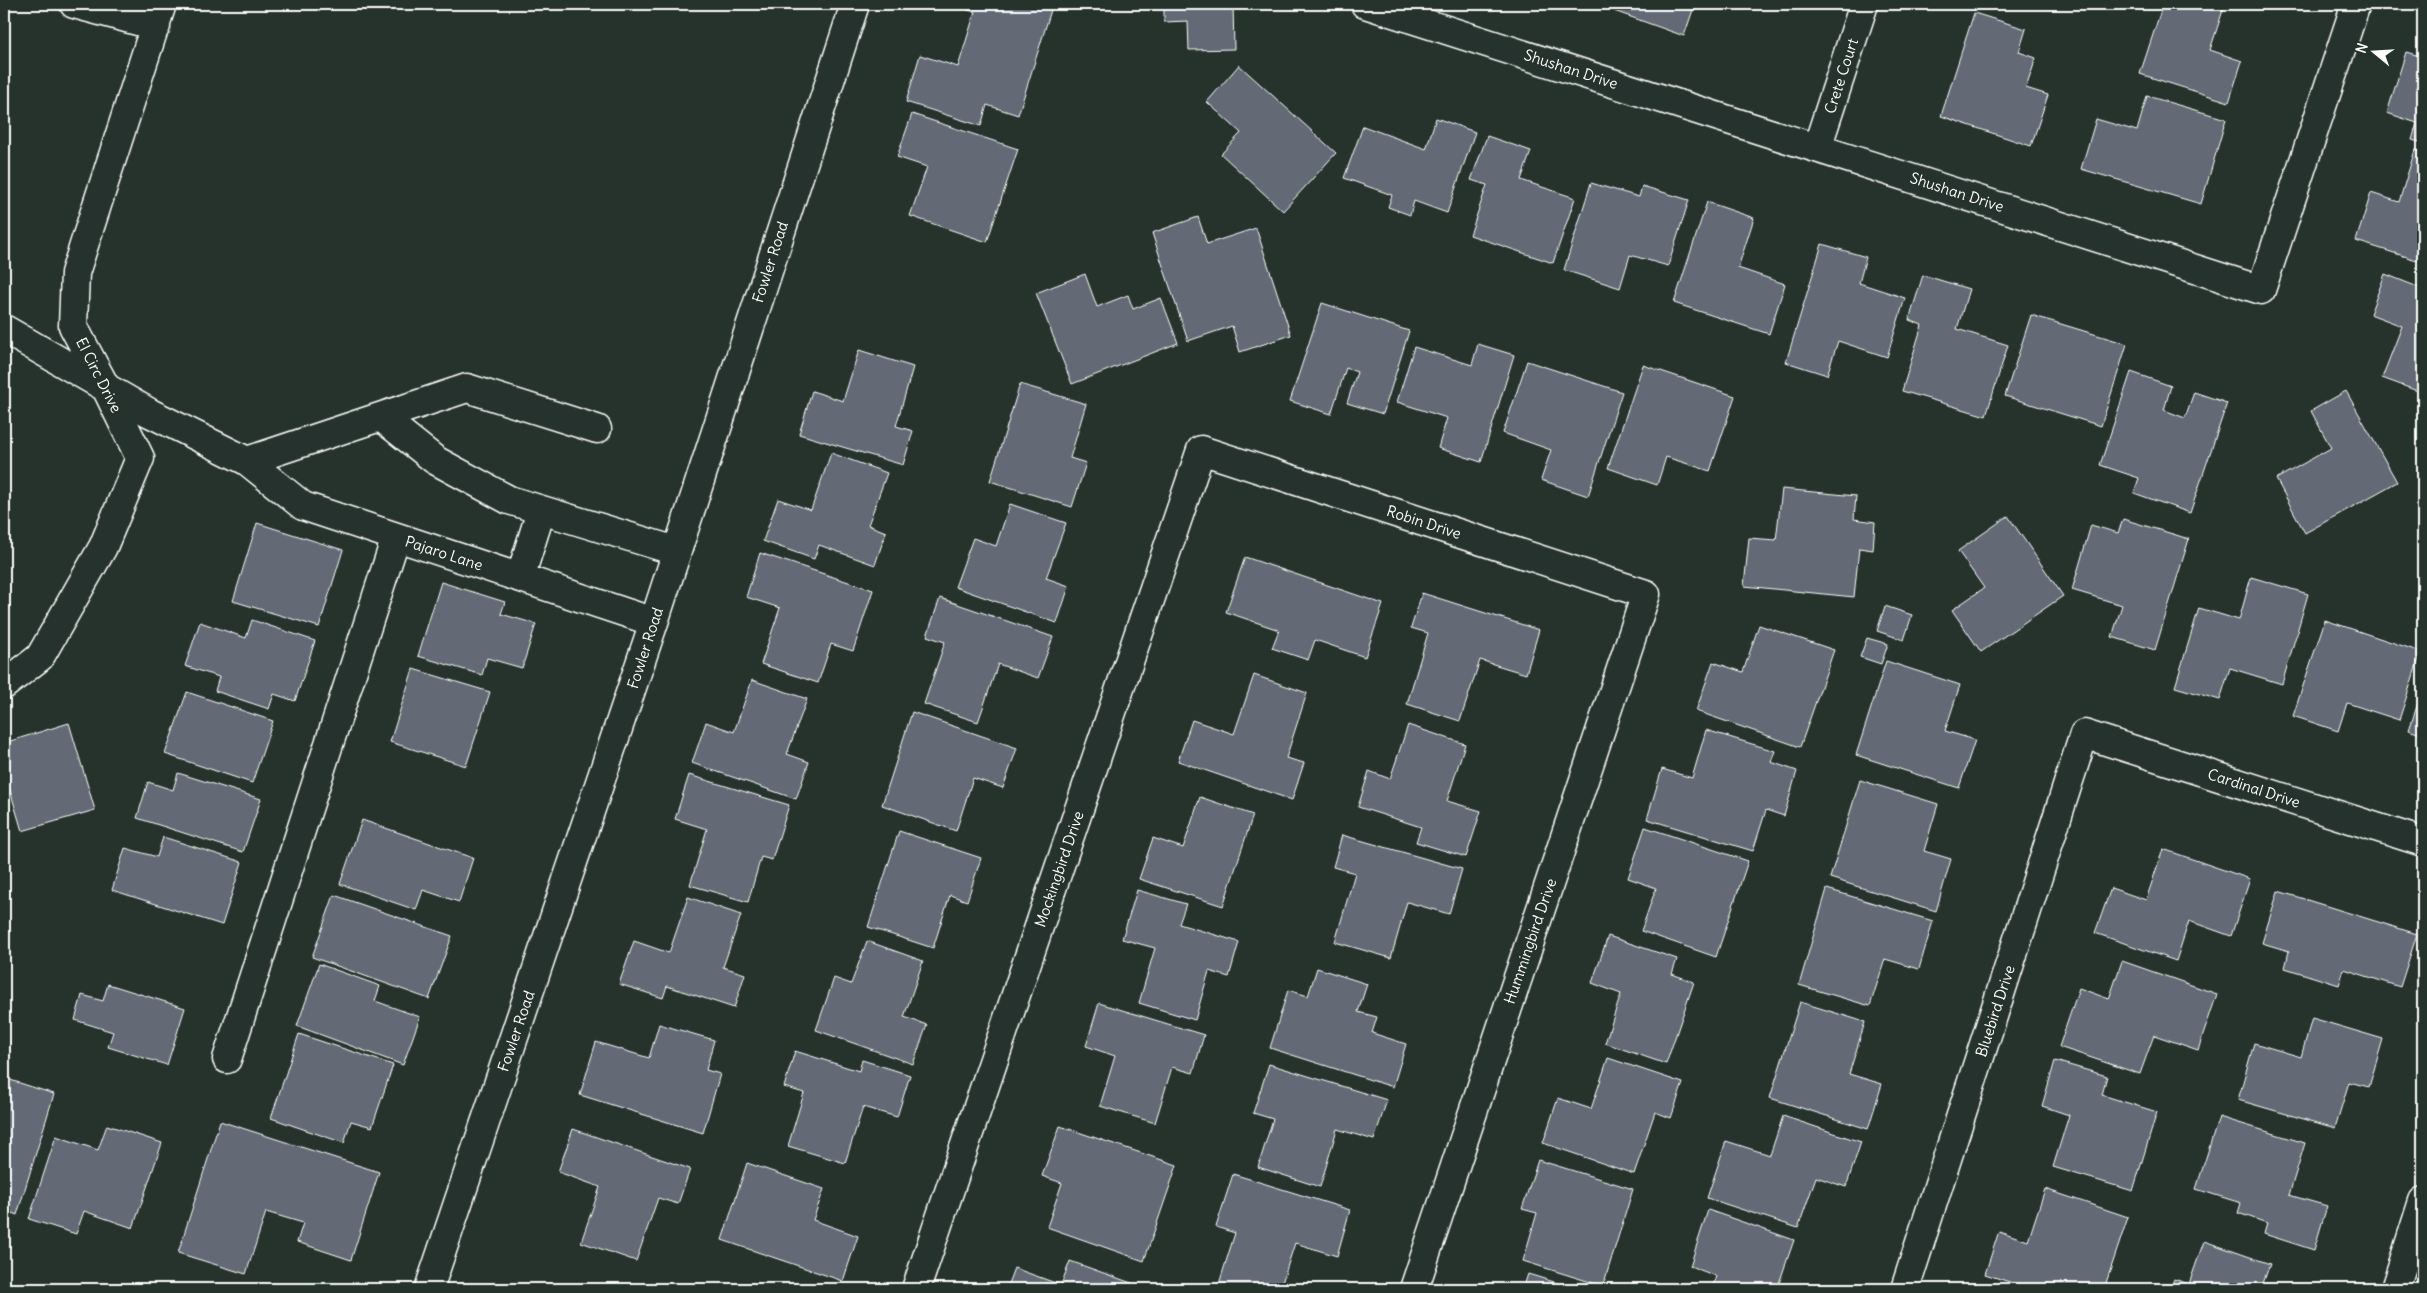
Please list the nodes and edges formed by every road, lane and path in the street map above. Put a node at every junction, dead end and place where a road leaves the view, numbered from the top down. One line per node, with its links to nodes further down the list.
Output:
1 (74, 4): 6 (street)
2 (855, 4): 16 (street, Fowler Road)
3 (1365, 4): 7 (street, Shushan Drive)
4 (1864, 4): 7 (street, Crete Court)
5 (2356, 4): 7 (street, Shushan Drive)
6 (159, 15): 9 (street, El Circ Drive)
7 (1818, 148)
8 (4, 329): 9 (street, Pajaro Lane)
9 (106, 386): 13 (street, Pajaro Lane); 20 (street, El Circ Drive)
10 (381, 417): 11 (street); 13 (street); 14 (street)
11 (597, 429)
12 (1202, 450): 18 (street, Robin Drive); 26 (street, Mockingbird Drive)
13 (247, 461): 15 (street, Pajaro Lane)
14 (541, 511): 16 (street); 17 (street)
15 (396, 537): 17 (street, Pajaro Lane); 23 (street)
16 (676, 551): 19 (street, Fowler Road)
17 (520, 578): 19 (street, Pajaro Lane)
18 (1646, 594): 27 (street, Hummingbird Drive)
19 (654, 622): 25 (street, Fowler Road)
20 (4, 685)
21 (2084, 734): 22 (street, Cardinal Drive); 28 (street, Bluebird Drive)
22 (2423, 842)
23 (226, 1059)
24 (2423, 1201): 29 (street)
25 (429, 1289)
26 (916, 1289)
27 (1414, 1289)
28 (1905, 1289)
29 (2394, 1289)

